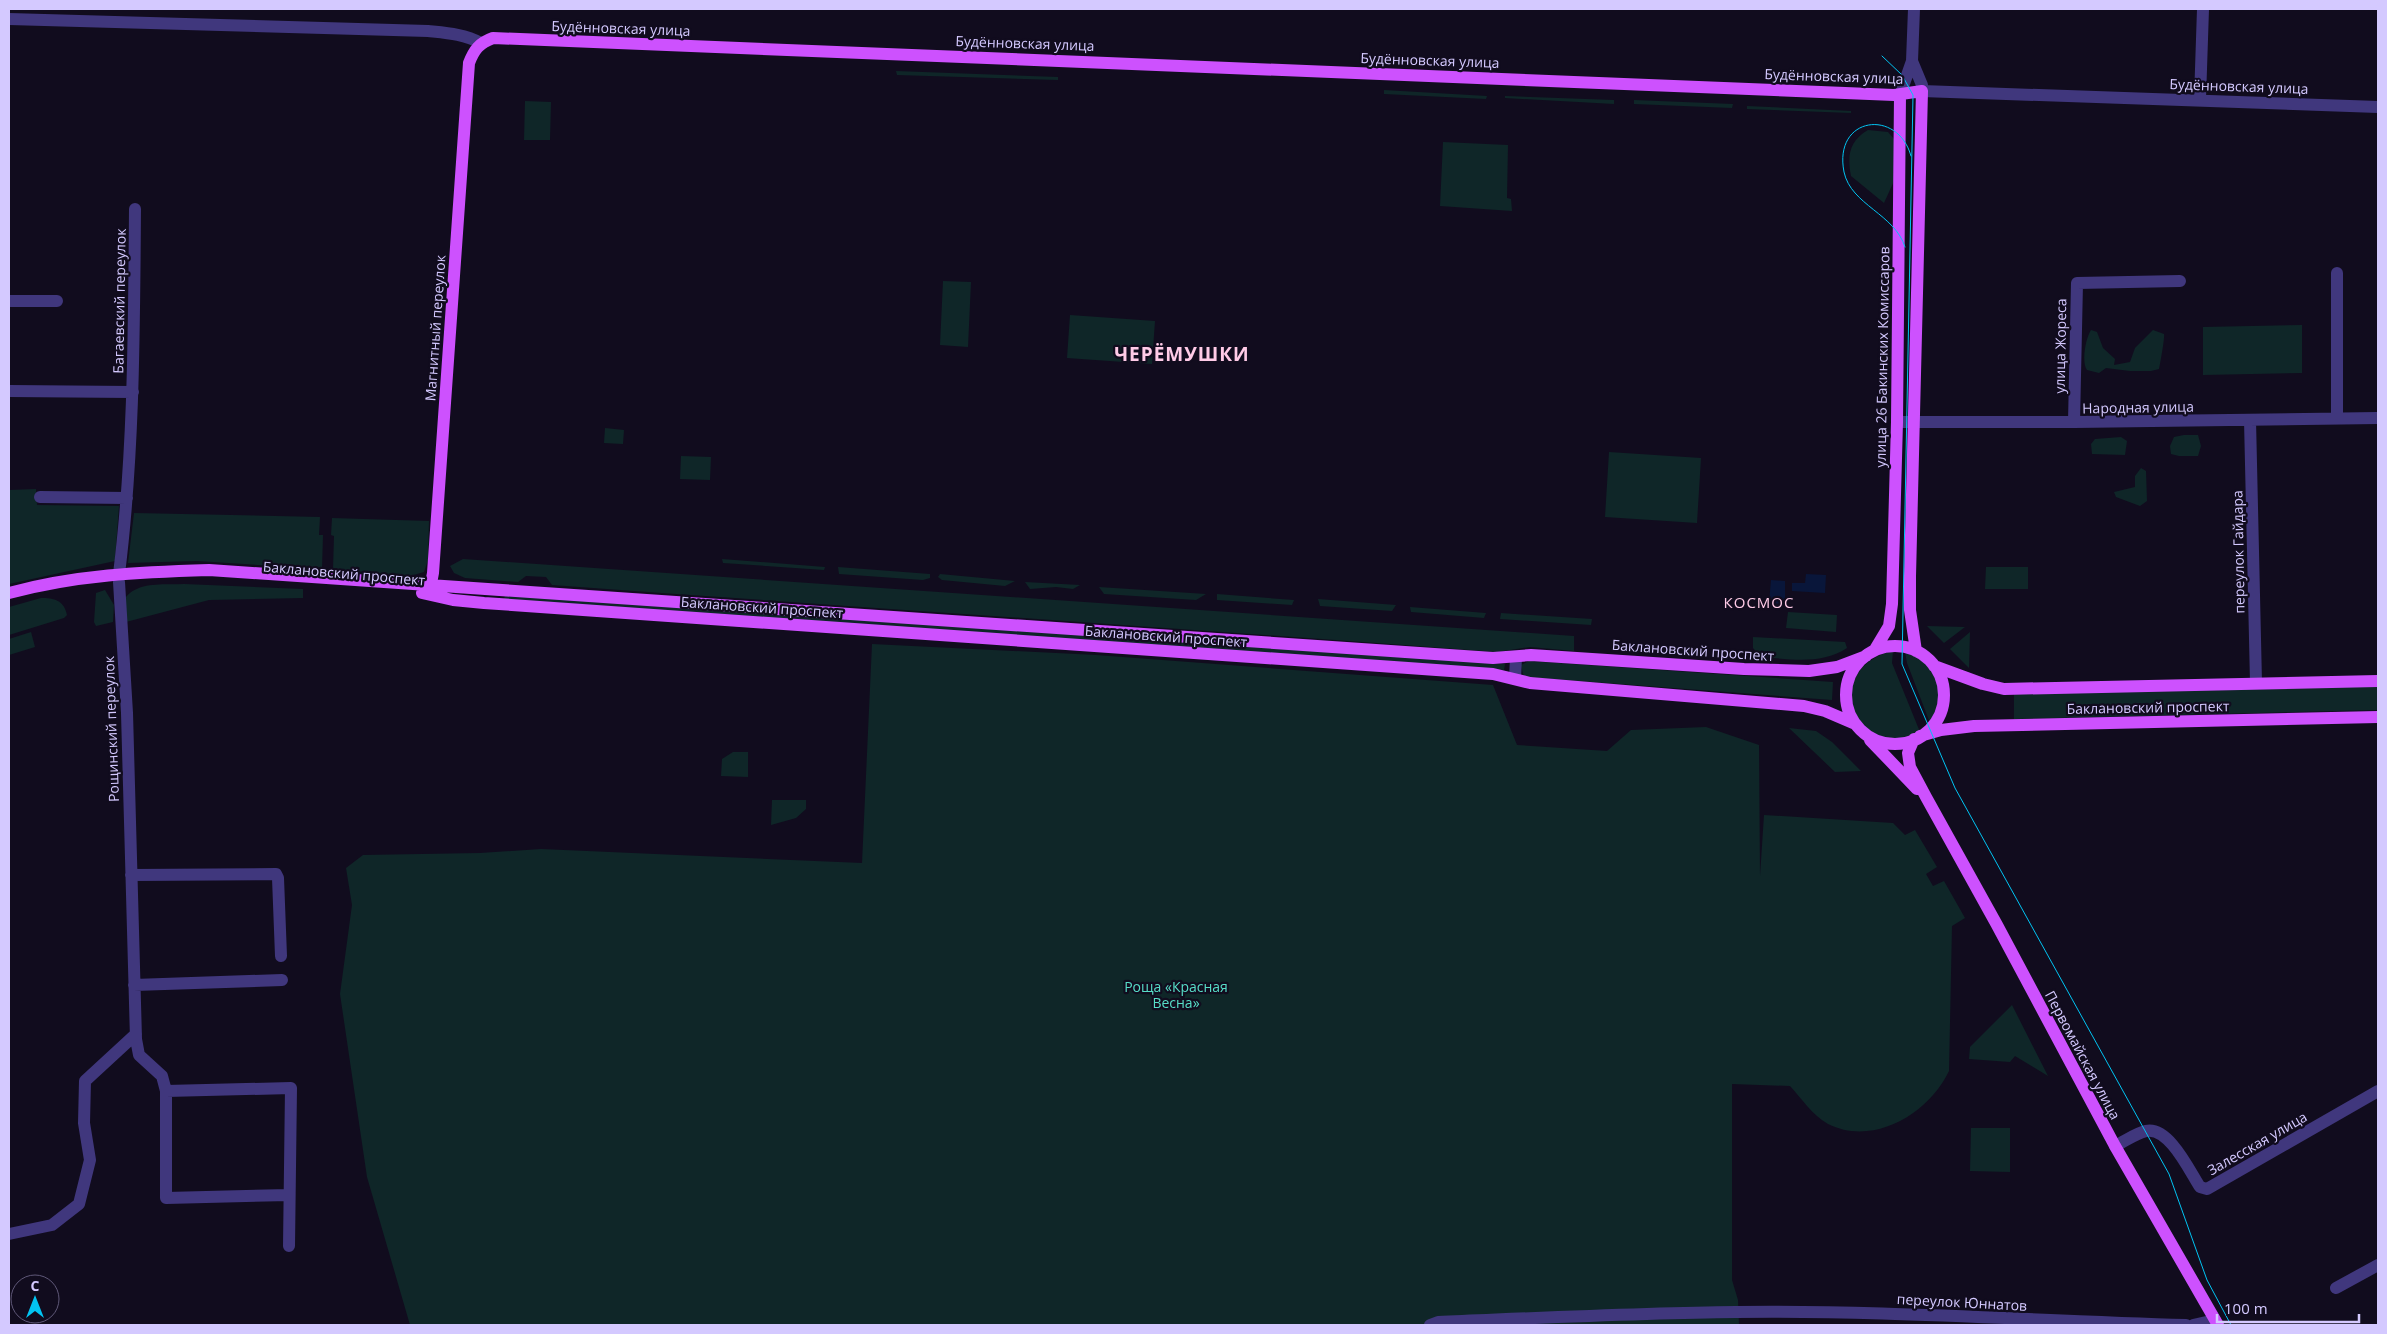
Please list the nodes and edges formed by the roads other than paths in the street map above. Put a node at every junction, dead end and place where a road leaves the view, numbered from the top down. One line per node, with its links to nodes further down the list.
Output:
1 (1914, 9): 5 (street, улица 26 Бакинских Комиссаров)
2 (2203, 9): 8 (street)
3 (9, 19): 4 (street)
4 (481, 43): 7 (main road, Будённовская улица); 26 (main road, Магнитный переулок)
5 (1912, 61): 6 (street, улица 26 Бакинских Комиссаров); 7 (street, улица 26 Бакинских Комиссаров)
6 (1922, 91): 7 (main road, Будённовская улица); 8 (street, Будённовская улица); 21 (main road, улица 26 Бакинских Комиссаров)
7 (1900, 95): 20 (main road, улица 26 Бакинских Комиссаров)
8 (2200, 99): 9 (street, Будённовская улица)
9 (2378, 107)
10 (136, 209): 16 (street, Багаевский переулок)
11 (2337, 274): 17 (street)
12 (2180, 281): 22 (street, улица Жореса)
13 (9, 301): 14 (street)
14 (57, 301)
15 (9, 391): 16 (street, Багаевский переулок)
16 (133, 392): 24 (street, Багаевский переулок)
17 (2337, 418): 18 (street, Народная улица); 19 (street, Народная улица)
18 (2378, 418)
19 (2250, 420): 22 (street, Народная улица); 35 (street, переулок Гайдара)
20 (1897, 422): 21 (street, Народная улица); 30 (main road, улица 26 Бакинских Комиссаров)
21 (1914, 422): 22 (street, Народная улица); 29 (main road, улица 26 Бакинских Комиссаров)
22 (2074, 422)
23 (40, 497): 24 (street)
24 (127, 498): 25 (street, Багаевский переулок)
25 (119, 578): 26 (main road, Баклановский проспект); 27 (main road, Баклановский проспект); 28 (main road, Баклановский проспект); 41 (street, Рощинский переулок)
26 (431, 589): 31 (main road, Баклановский проспект); 33 (main road, Баклановский проспект)
27 (9, 593)
28 (9, 601)
29 (1916, 651): 30 (main road); 32 (main road)
30 (1870, 654): 31 (main road, Баклановский проспект); 37 (main road)
31 (1516, 657): 33 (street)
32 (1934, 666): 35 (main road, Баклановский проспект); 39 (main road)
33 (1515, 679): 37 (main road, Баклановский проспект)
34 (2378, 681): 35 (main road, Баклановский проспект)
35 (2256, 682)
36 (2378, 717): 39 (main road, Баклановский проспект)
37 (1853, 722): 38 (main road)
38 (1862, 732): 39 (main road); 40 (main road, Первомайская улица)
39 (1917, 738): 40 (main road, Первомайская улица)
40 (1926, 798): 48 (main road, Первомайская улица)
41 (131, 875): 42 (street); 44 (street, Рощинский переулок)
42 (281, 956)
43 (282, 980): 44 (street)
44 (134, 984): 45 (street, Рощинский переулок)
45 (136, 1034): 46 (street, Рощинский переулок); 50 (street)
46 (166, 1091): 49 (street, Рощинский переулок); 49 (street)
47 (2378, 1091): 48 (street, Залесская улица)
48 (2115, 1146): 55 (main road, Первомайская улица)
49 (289, 1195): 51 (street)
50 (9, 1234)
51 (289, 1246)
52 (2378, 1265): 53 (street)
53 (2336, 1288)
54 (1796, 1313): 56 (street, переулок Юннатов); 57 (street); 58 (street, переулок Юннатов)
55 (2217, 1323): 59 (street)
56 (1430, 1325)
57 (1789, 1325)
58 (2186, 1325)
59 (2193, 1325)

